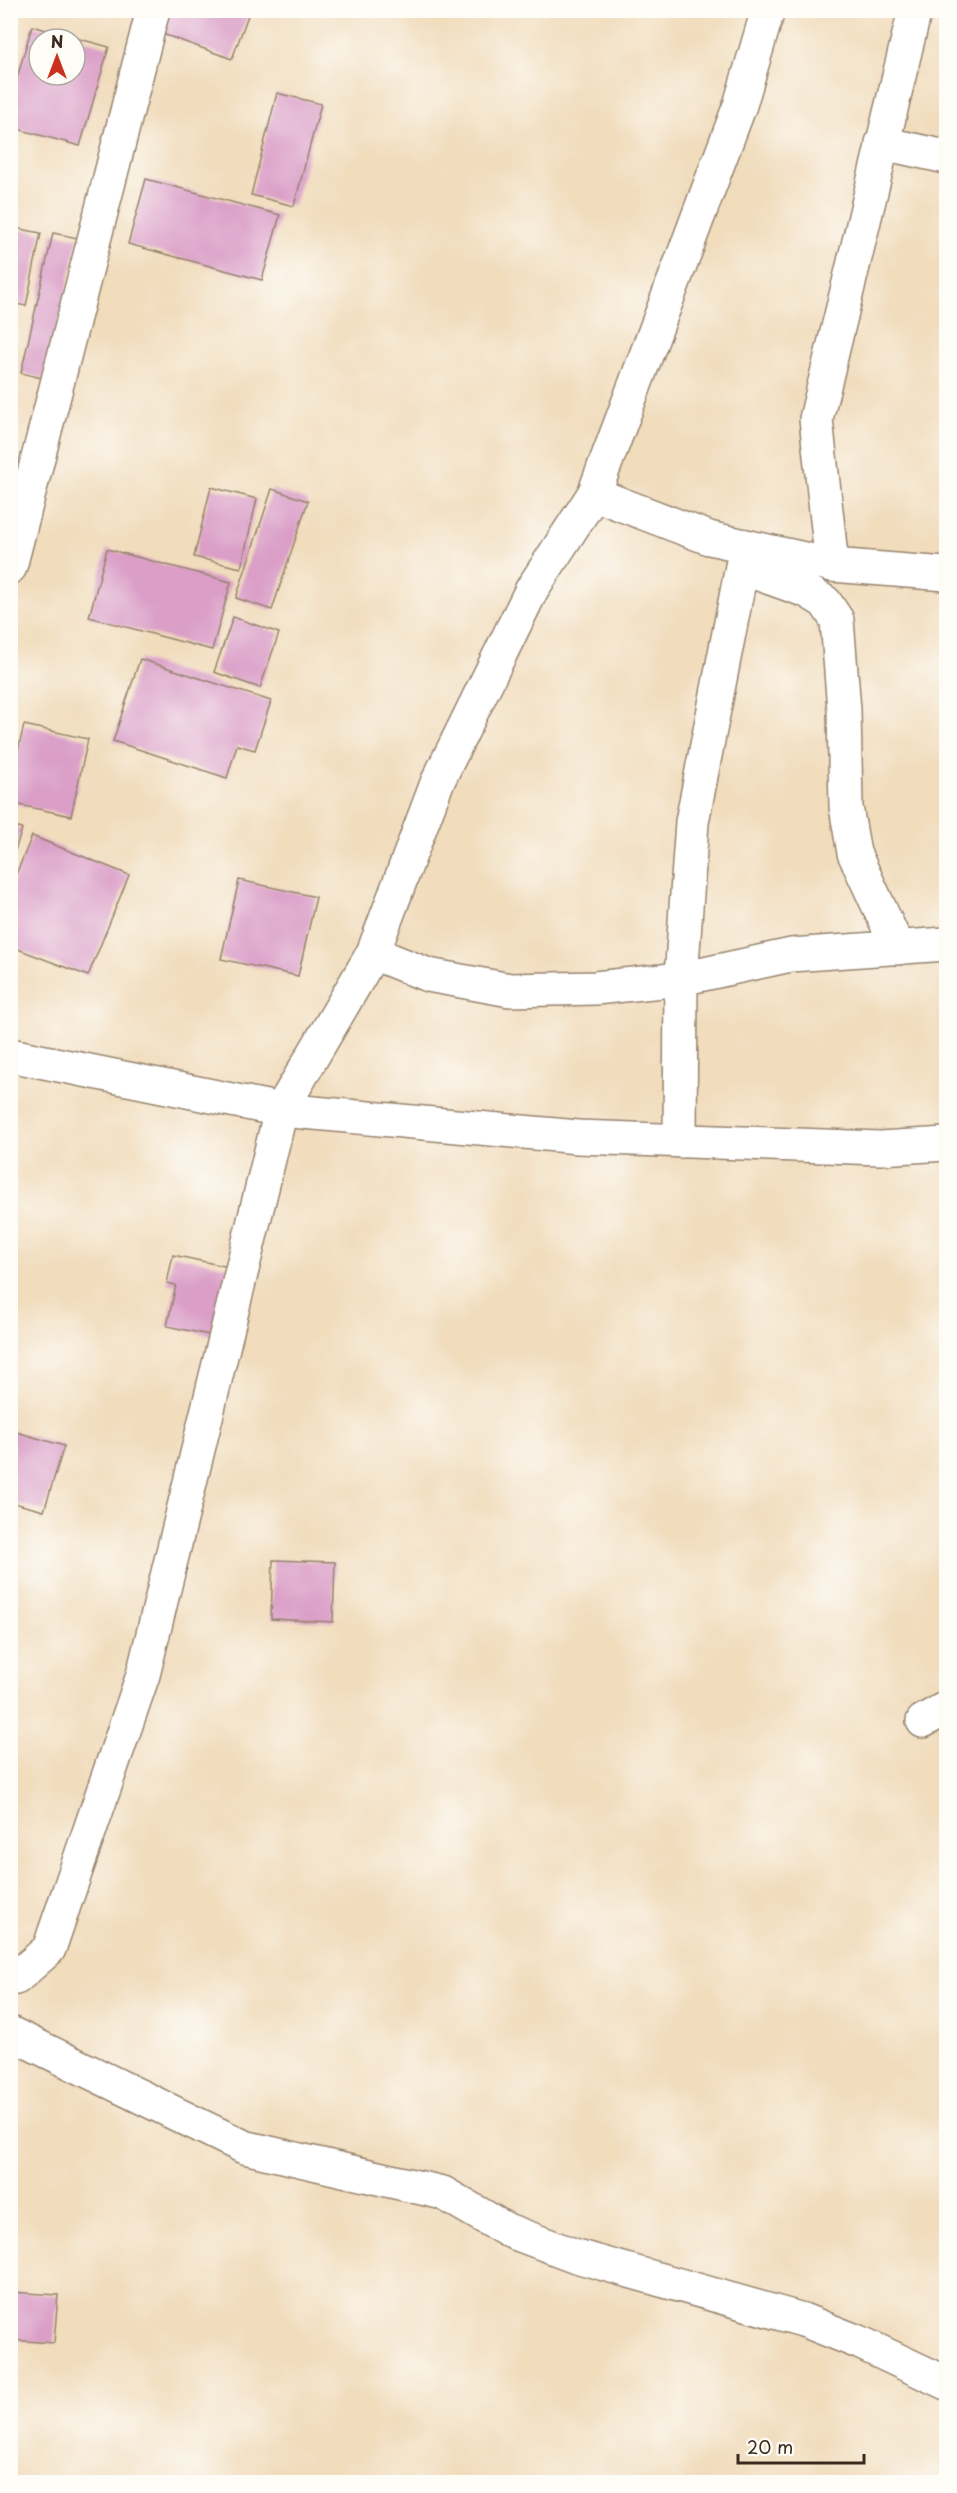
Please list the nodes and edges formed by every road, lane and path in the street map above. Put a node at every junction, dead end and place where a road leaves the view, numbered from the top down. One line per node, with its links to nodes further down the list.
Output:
1 (153, 10): 9 (street)
2 (768, 10): 6 (street)
3 (915, 10): 4 (street)
4 (882, 143): 5 (street); 8 (street)
5 (946, 157)
6 (594, 494): 7 (street); 13 (street)
7 (744, 557): 8 (street); 12 (street); 14 (street)
8 (832, 565): 10 (street)
9 (10, 567)
10 (946, 574)
11 (946, 944): 12 (street)
12 (898, 948): 14 (street)
13 (373, 953): 14 (street); 16 (street)
14 (681, 979): 17 (street)
15 (10, 1055): 16 (street)
16 (281, 1110): 17 (street); 19 (street)
17 (680, 1141): 18 (street)
18 (946, 1144)
19 (10, 1979)
20 (10, 2033): 21 (street)
21 (946, 2383)

